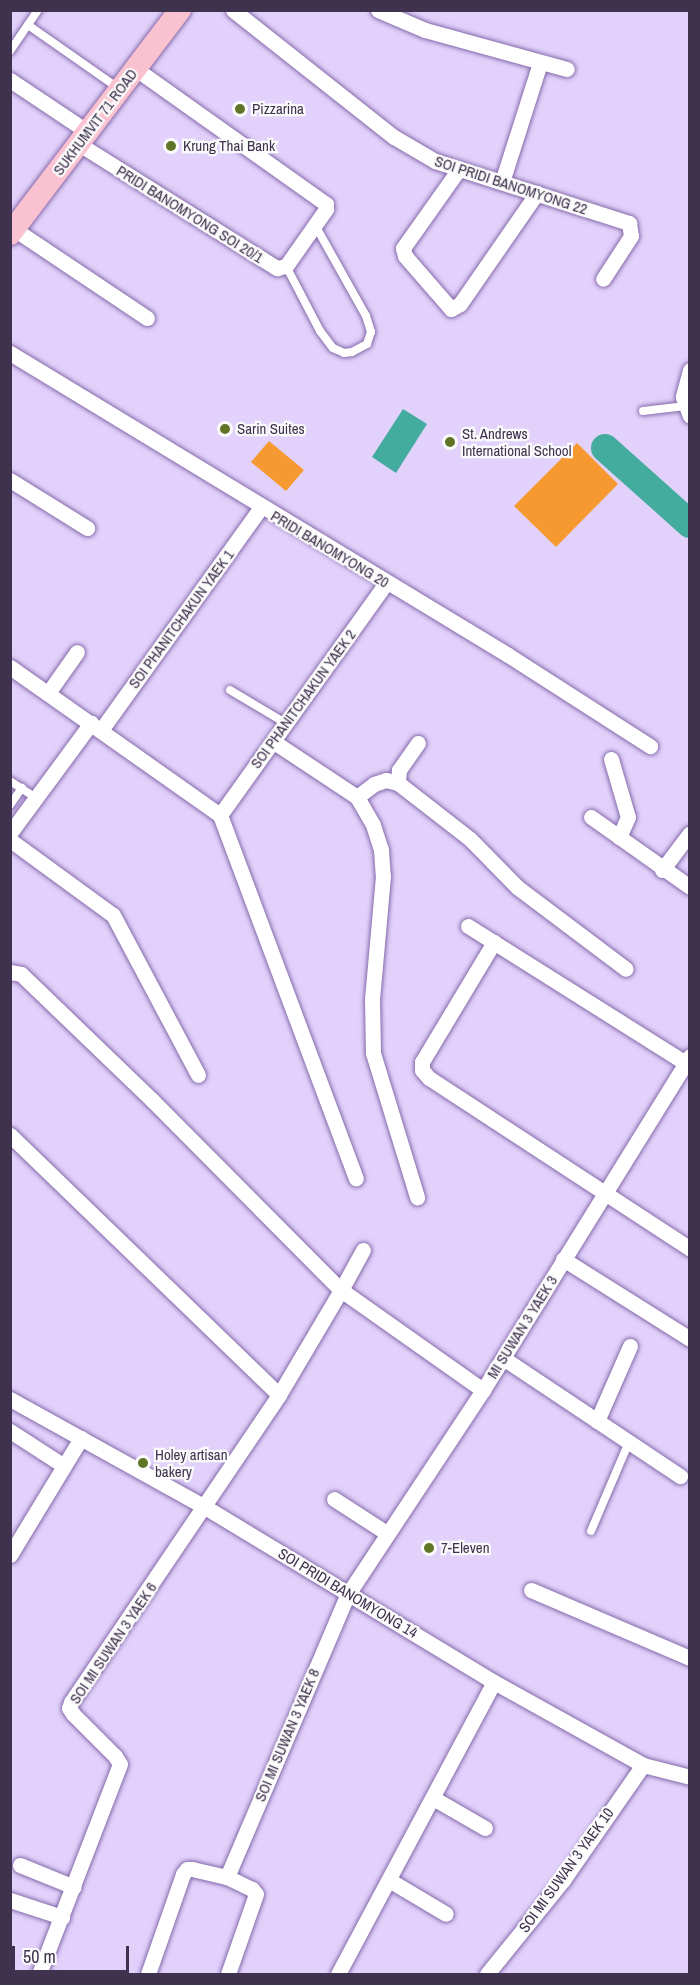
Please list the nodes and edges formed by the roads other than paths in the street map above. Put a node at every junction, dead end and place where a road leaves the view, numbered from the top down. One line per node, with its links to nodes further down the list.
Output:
1 (38, 10): 5 (lane)
2 (180, 10): 8 (main road, SUKHUMVIT 71 ROAD)
3 (233, 10): 13 (street, SOI PRIDI BANOMYONG 22)
4 (378, 10): 7 (street)
5 (28, 25): 6 (lane); 11 (lane)
6 (10, 51)
7 (540, 63): 9 (street); 14 (street)
8 (136, 69): 11 (main road, SUKHUMVIT 71 ROAD); 16 (street)
9 (567, 69)
10 (10, 80): 12 (street, PRIDI BANOMYONG SOI 20/1)
11 (120, 89): 12 (main road, SUKHUMVIT 71 ROAD)
12 (83, 138): 17 (main road, SUKHUMVIT 71 ROAD); 18 (street, PRIDI BANOMYONG SOI 20/1)
13 (459, 168): 14 (street, SOI PRIDI BANOMYONG 22); 15 (street)
14 (502, 182): 15 (street, SOI PRIDI BANOMYONG 22)
15 (537, 194): 19 (street, SOI PRIDI BANOMYONG 22)
16 (315, 225): 18 (street); 18 (lane)
17 (12, 230): 20 (street)
18 (286, 266)
19 (603, 279)
20 (147, 318)
21 (10, 353): 26 (street, PRIDI BANOMYONG 20)
22 (690, 370): 24 (street)
23 (643, 411): 24 (lane)
24 (688, 411)
25 (10, 480): 27 (street)
26 (261, 507): 28 (street, PRIDI BANOMYONG 20); 34 (street, SOI PHANITCHAKUN YAEK 1)
27 (87, 528)
28 (386, 583): 33 (street, SOI PHANITCHAKUN YAEK 2); 37 (street, PRIDI BANOMYONG 20)
29 (77, 652): 32 (street)
30 (10, 667): 32 (street)
31 (230, 690): 33 (lane)
32 (48, 693): 34 (street)
33 (286, 724): 35 (street, SOI PHANITCHAKUN YAEK 2)
34 (96, 727): 43 (street, SOI PHANITCHAKUN YAEK 1); 45 (street)
35 (274, 742): 42 (street); 45 (street, SOI PHANITCHAKUN YAEK 2)
36 (418, 743): 40 (street)
37 (650, 746)
38 (611, 759): 49 (street)
39 (10, 781): 41 (lane)
40 (398, 783): 42 (street); 55 (street)
41 (22, 788): 43 (lane); 44 (lane)
42 (357, 797): 62 (street)
43 (36, 798): 48 (street, SOI PHANITCHAKUN YAEK 1)
44 (10, 805)
45 (220, 815): 60 (street)
46 (591, 817): 49 (street)
47 (690, 833): 51 (street)
48 (10, 834)
49 (619, 837): 51 (street)
50 (10, 840): 58 (street)
51 (662, 870): 52 (street)
52 (690, 887)
53 (468, 926): 54 (street)
54 (494, 942): 57 (street); 61 (street)
55 (626, 969)
56 (10, 972): 66 (street)
57 (688, 1062): 61 (street, MI SUWAN 3 YAEK 3)
58 (198, 1075)
59 (10, 1135): 71 (street)
60 (356, 1178)
61 (603, 1194): 63 (street); 65 (street, MI SUWAN 3 YAEK 3)
62 (417, 1197)
63 (690, 1250)
64 (363, 1251): 66 (street)
65 (563, 1259): 67 (street); 69 (street, MI SUWAN 3 YAEK 3)
66 (341, 1290): 70 (street); 71 (street)
67 (690, 1339)
68 (630, 1346): 73 (street)
69 (503, 1358): 70 (street, MI SUWAN 3 YAEK 3); 73 (street)
70 (483, 1390): 82 (street, MI SUWAN 3 YAEK 3)
71 (279, 1395): 80 (street)
72 (10, 1399): 75 (street, SOI PRIDI BANOMYONG 14)
73 (597, 1421): 76 (street)
74 (10, 1431): 77 (street)
75 (81, 1438): 77 (street); 80 (street, SOI PRIDI BANOMYONG 14)
76 (629, 1442): 78 (street); 81 (lane)
77 (64, 1466): 83 (street)
78 (681, 1476)
79 (334, 1499): 82 (street)
80 (205, 1507): 85 (street, SOI PRIDI BANOMYONG 14); 95 (street, SOI MI SUWAN 3 YAEK 6)
81 (591, 1531)
82 (388, 1534): 85 (street, MI SUWAN 3 YAEK 3)
83 (10, 1555)
84 (531, 1590): 86 (street)
85 (348, 1594): 87 (street, SOI PRIDI BANOMYONG 14); 93 (street, SOI MI SUWAN 3 YAEK 8)
86 (690, 1658)
87 (494, 1682): 88 (street, SOI PRIDI BANOMYONG 14); 90 (street)
88 (643, 1765): 89 (street, SOI PRIDI BANOMYONG 14); 103 (street, SOI MI SUWAN 3 YAEK 10)
89 (690, 1777)
90 (434, 1798): 91 (street); 94 (street)
91 (485, 1828)
92 (20, 1865): 95 (street)
93 (227, 1877): 100 (street); 101 (street)
94 (389, 1880): 97 (street); 102 (street)
95 (74, 1887): 98 (street, SOI MI SUWAN 3 YAEK 6)
96 (10, 1900): 98 (street)
97 (446, 1914)
98 (62, 1917): 99 (street, SOI MI SUWAN 3 YAEK 6)
99 (39, 1974)
100 (148, 1974)
101 (228, 1974)
102 (338, 1974)
103 (487, 1974)

